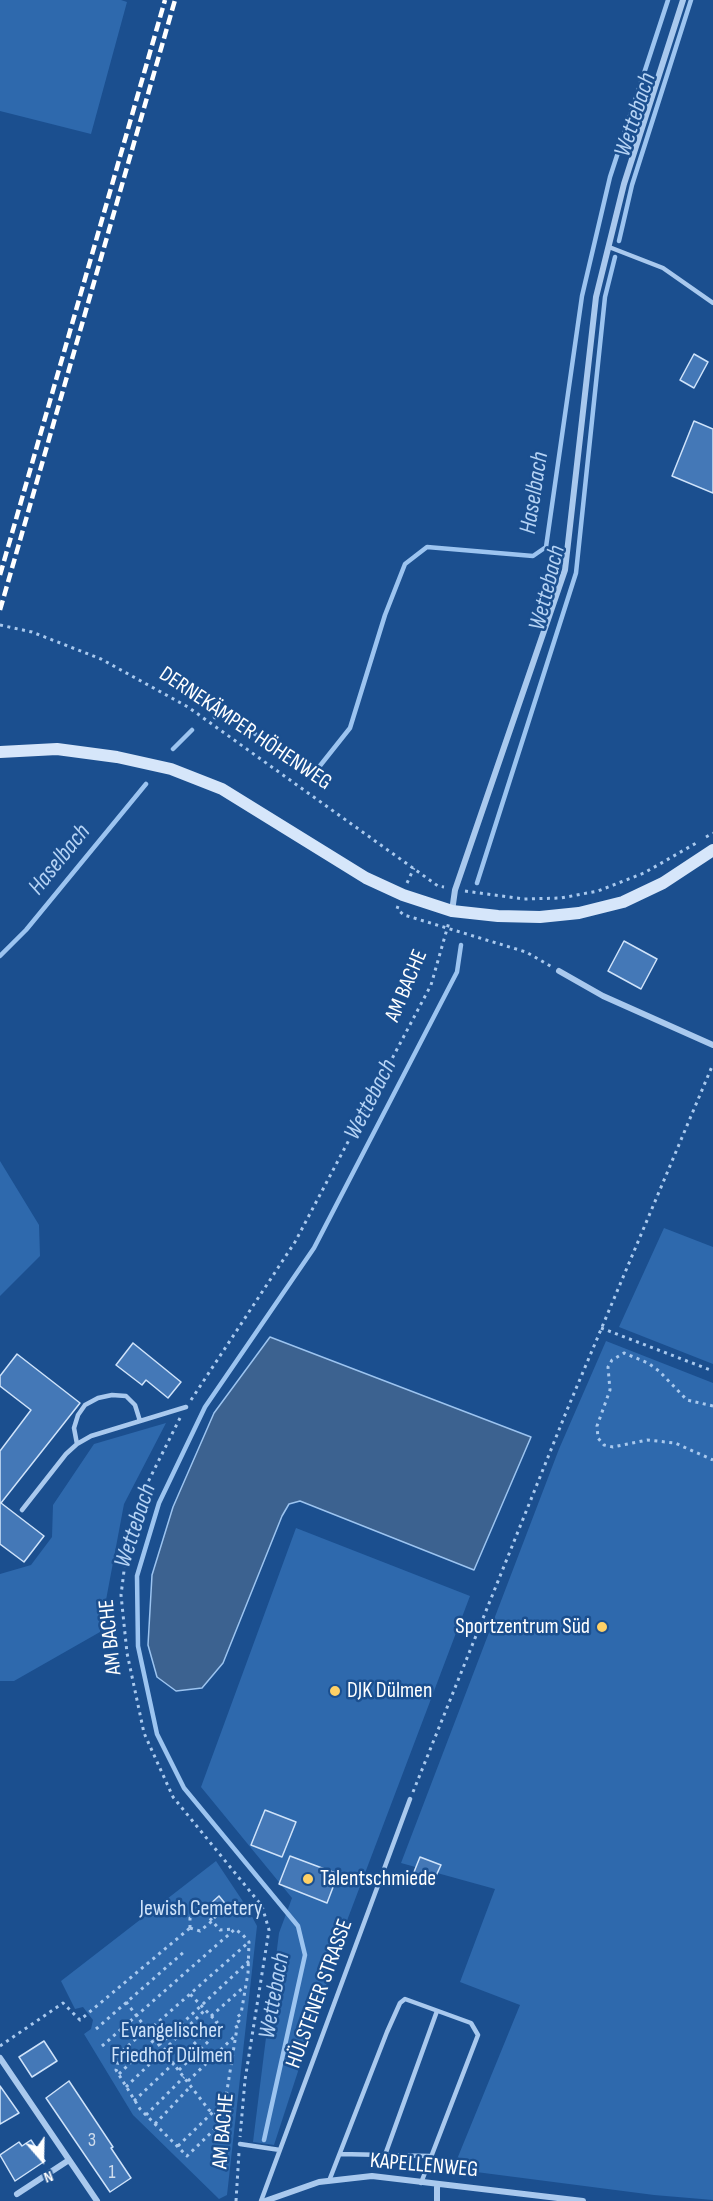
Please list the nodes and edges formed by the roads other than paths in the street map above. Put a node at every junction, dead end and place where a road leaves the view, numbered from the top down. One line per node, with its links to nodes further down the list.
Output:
1 (683, 0): 2 (street)
2 (609, 247): 3 (lane); 6 (street)
3 (713, 303)
4 (0, 753): 6 (street)
5 (713, 850): 6 (street)
6 (452, 911)
7 (559, 971): 8 (street)
8 (713, 1045)
9 (186, 1407): 10 (lane)
10 (140, 1421): 11 (lane); 11 (lane)
11 (77, 1444): 12 (lane)
12 (22, 1510)
13 (410, 1799): 17 (lane, HÜLSTENER STRASSE)
14 (437, 2011): 18 (lane); 19 (lane); 20 (lane)
15 (0, 2058): 21 (street)
16 (240, 2144): 17 (lane)
17 (280, 2150): 27 (lane, HÜLSTENER STRASSE)
18 (340, 2154): 19 (lane); 22 (lane)
19 (385, 2155): 20 (lane)
20 (430, 2157): 23 (lane)
21 (69, 2160): 25 (street); 26 (street)
22 (329, 2181): 23 (street, KAPELLENWEG); 27 (street, KAPELLENWEG)
23 (421, 2183): 24 (street, KAPELLENWEG)
24 (437, 2185): 28 (street); 29 (street, KAPELLENWEG)
25 (17, 2194)
26 (97, 2201)
27 (263, 2201)
28 (437, 2201)
29 (583, 2201)

